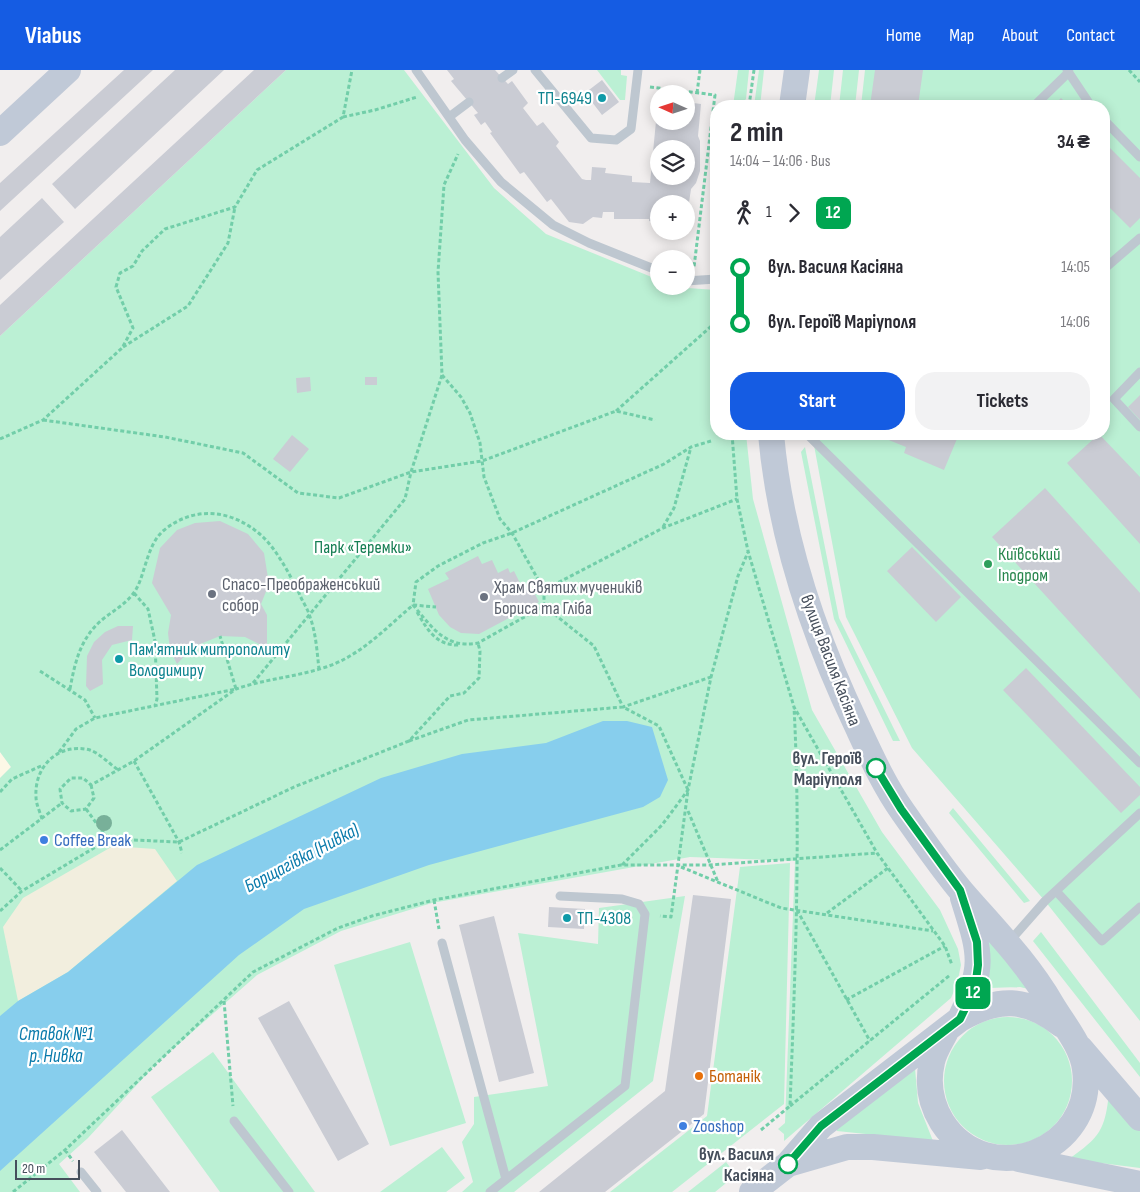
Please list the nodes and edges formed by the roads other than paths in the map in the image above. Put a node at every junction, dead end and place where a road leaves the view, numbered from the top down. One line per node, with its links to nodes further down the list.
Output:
1 (68, 70): 15 (street)
2 (416, 70): 13 (lane)
3 (513, 70): 8 (lane)
4 (535, 70): 5 (lane)
5 (638, 70)
6 (797, 70): 9 (street)
7 (1068, 71): 10 (lane); 11 (lane)
8 (502, 78)
9 (793, 100)
10 (1040, 100)
11 (1087, 100)
12 (469, 102): 13 (lane)
13 (449, 117): 19 (lane)
14 (1110, 126): 16 (lane)
15 (0, 133)
16 (1140, 157)
17 (1140, 238): 18 (lane)
18 (1110, 264)
19 (650, 267)
20 (710, 279): 21 (lane)
21 (695, 280)
22 (1140, 372): 23 (lane)
23 (1140, 427)
24 (772, 440): 28 (street, вулиця Василя Касіяна)
25 (813, 440): 26 (lane)
26 (1140, 763)
27 (1140, 813): 29 (lane)
28 (960, 890): 32 (street, вулиця Василя Касіяна); 34 (street, вулиця Василя Касіяна)
29 (1056, 890): 31 (lane); 32 (lane)
30 (560, 896): 41 (lane)
31 (1140, 907)
32 (1008, 942): 35 (street, вулиця Василя Касіяна)
33 (442, 943): 41 (lane)
34 (954, 1024): 35 (street, вулиця Василя Касіяна); 38 (street, вулиця Василя Касіяна); 39 (street)
35 (1071, 1036): 36 (street, вулиця Василя Касіяна); 38 (street, вулиця Василя Касіяна)
36 (1140, 1118)
37 (234, 1121): 44 (lane)
38 (1006, 1158): 39 (street); 42 (street, вулиця Василя Касіяна)
39 (788, 1164): 46 (street)
40 (82, 1172): 43 (lane)
41 (506, 1179): 45 (lane)
42 (1140, 1184)
43 (97, 1192)
44 (289, 1192)
45 (490, 1192)
46 (752, 1192)

